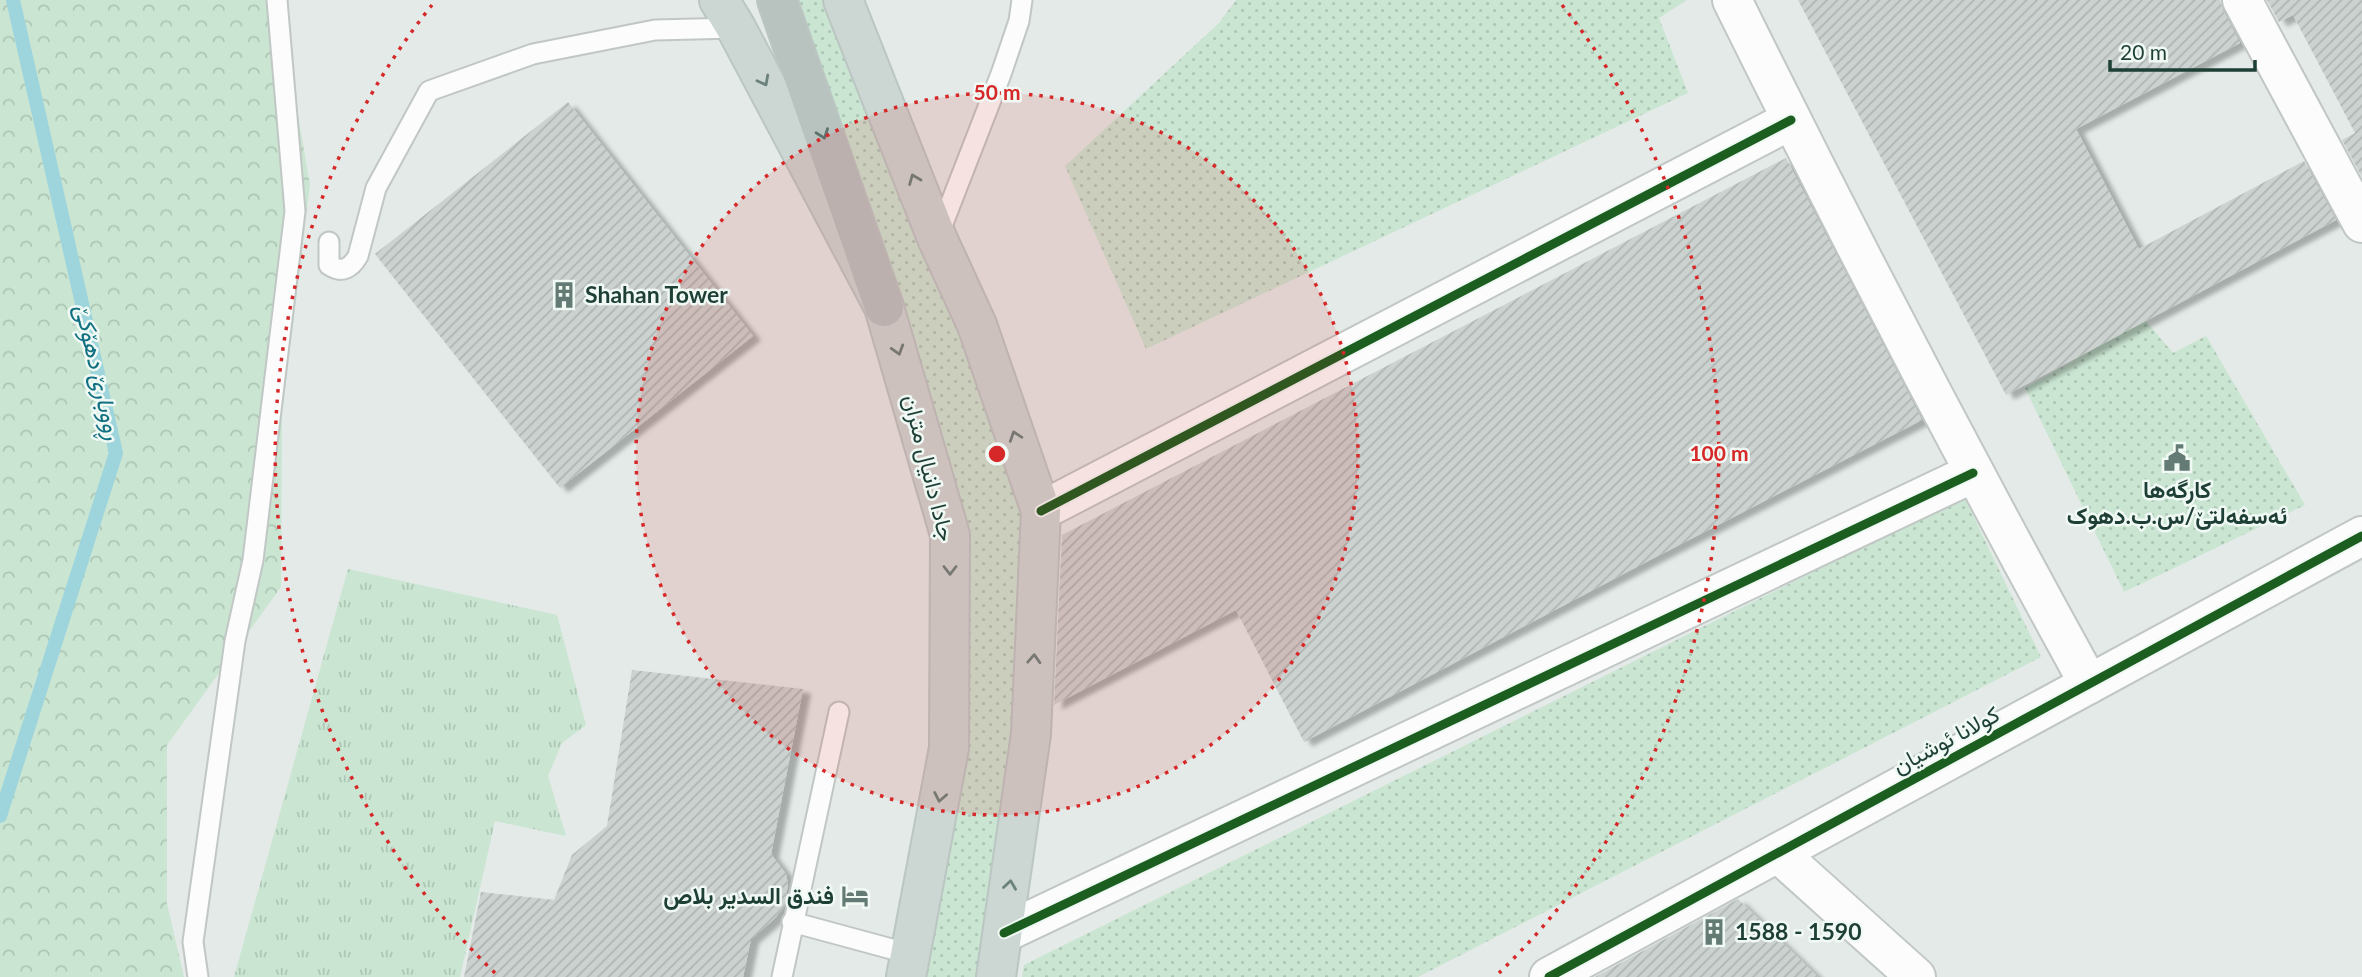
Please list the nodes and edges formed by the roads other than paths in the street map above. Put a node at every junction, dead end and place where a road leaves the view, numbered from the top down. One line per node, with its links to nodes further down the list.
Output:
1 (277, 0): 22 (lane)
2 (777, 0): 12 (highway, one-way to 12)
3 (843, 0): 10 (main road, one-way to 3)
4 (1022, 0): 10 (lane)
5 (1732, 0): 8 (street)
6 (2242, 0): 9 (street)
7 (728, 14): 11 (lane); 12 (main road, جادا دانيال متران, one-way to 12)
8 (1791, 120): 13 (street); 14 (street)
9 (2362, 223)
10 (937, 238): 14 (main road, one-way to 10)
11 (330, 242)
12 (884, 307): 21 (main road, جادا دانيال متران, one-way to 21)
13 (1973, 473): 16 (street); 20 (street)
14 (1041, 511): 20 (main road, one-way to 14)
15 (2360, 539): 16 (street, كولانا ئوشيان)
16 (2089, 684): 18 (street, كولانا ئوشيان)
17 (839, 712): 19 (lane)
18 (1778, 853): 25 (street, كولانا ئوشيان); 26 (street)
19 (792, 922): 21 (lane); 23 (lane)
20 (1004, 933): 24 (main road)
21 (908, 965)
22 (198, 977)
23 (782, 977)
24 (996, 977)
25 (1549, 977)
26 (1916, 977)

